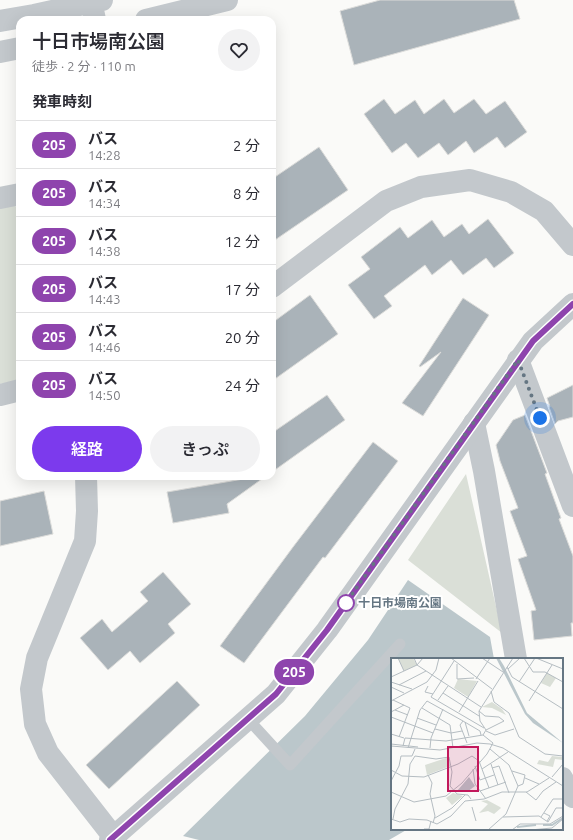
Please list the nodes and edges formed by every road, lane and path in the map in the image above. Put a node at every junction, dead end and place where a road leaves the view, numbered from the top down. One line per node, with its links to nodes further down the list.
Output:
1 (227, 0): 4 (street)
2 (95, 6): 3 (street)
3 (28, 16)
4 (162, 16)
5 (16, 18): 6 (street)
6 (0, 21)
7 (16, 49): 8 (street)
8 (0, 52)
9 (16, 195): 10 (street)
10 (0, 198)
11 (573, 245): 12 (street)
12 (276, 284)
13 (573, 304): 14 (street)
14 (518, 360): 17 (street); 19 (street)
15 (16, 391): 16 (street)
16 (0, 395)
17 (474, 423): 21 (street); 22 (street)
18 (86, 480): 25 (street)
19 (573, 506)
20 (400, 644): 22 (lane)
21 (516, 658)
22 (248, 719): 25 (street)
23 (563, 780): 24 (street)
24 (573, 797)
25 (113, 839)

